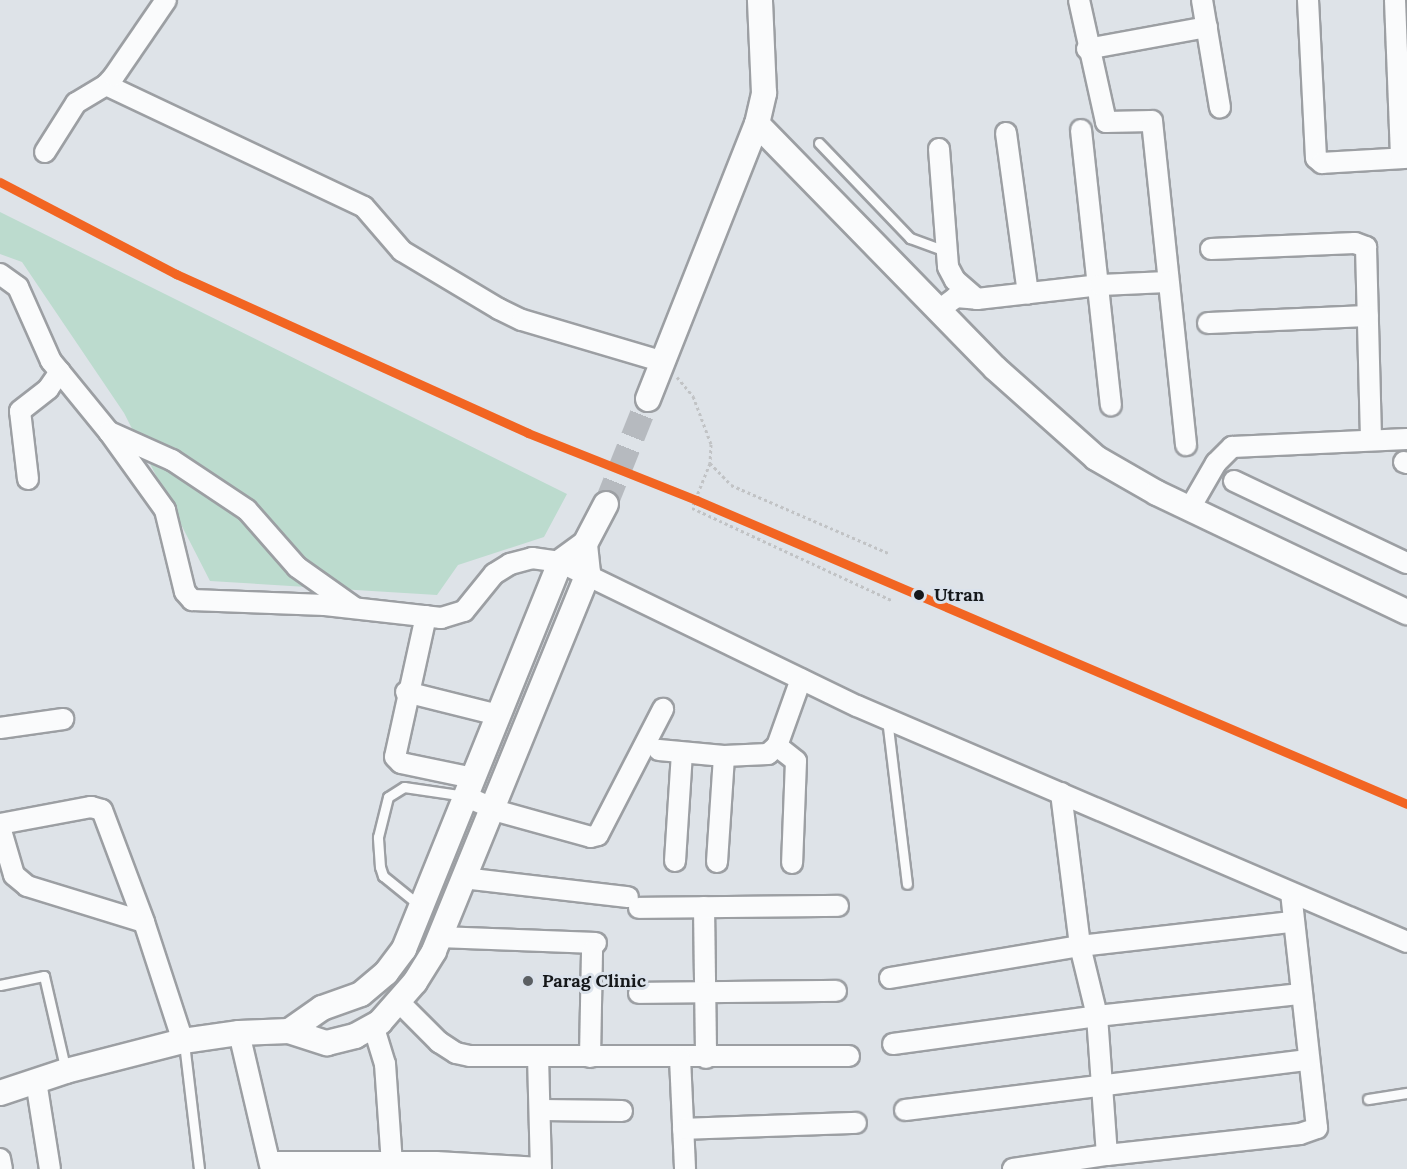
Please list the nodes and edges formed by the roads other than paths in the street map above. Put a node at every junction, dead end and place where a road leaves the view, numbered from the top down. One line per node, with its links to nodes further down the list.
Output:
1 (166, 0): 9 (street)
2 (760, 0): 11 (street)
3 (1080, 0): 8 (street)
4 (1202, 0): 7 (street)
5 (1308, 0): 17 (street)
6 (1395, 0): 17 (street)
7 (1207, 27): 8 (street); 10 (street)
8 (1087, 49): 21 (street)
9 (106, 85): 16 (street); 28 (street)
10 (1220, 106)
11 (757, 124): 25 (street); 28 (street)
12 (1081, 130): 22 (street)
13 (1006, 133): 23 (street)
14 (819, 143): 19 (lane)
15 (939, 149): 19 (street)
16 (45, 152)
17 (1404, 158)
18 (1211, 249): 26 (street)
19 (950, 253): 24 (street)
20 (0, 274): 29 (street)
21 (1168, 282): 22 (street); 35 (street)
22 (1100, 285): 23 (street); 31 (street)
23 (1028, 293): 24 (street)
24 (977, 299): 25 (street)
25 (939, 310): 39 (street)
26 (1368, 316): 27 (street); 33 (street)
27 (1208, 323)
28 (664, 362): 30 (street)
29 (60, 372): 32 (street); 36 (street)
30 (648, 399)
31 (1111, 405)
32 (109, 432): 44 (street); 44 (street)
33 (1371, 439): 34 (street); 39 (street)
34 (1407, 439)
35 (1186, 445)
36 (28, 479)
37 (1234, 481): 42 (street)
38 (606, 504): 40 (street)
39 (1190, 508): 45 (street)
40 (585, 544): 41 (street); 43 (street)
41 (561, 562): 43 (street); 46 (street); 50 (street)
42 (1407, 563)
43 (588, 573): 47 (street); 60 (street)
44 (356, 608): 46 (street)
45 (1407, 612)
46 (426, 616): 48 (street)
47 (801, 679): 52 (street); 54 (street)
48 (406, 692): 50 (street); 58 (street)
49 (663, 709): 60 (street)
50 (498, 715): 58 (street)
51 (63, 718): 53 (street)
52 (887, 718): 59 (street); 66 (lane)
53 (0, 728)
54 (777, 746): 57 (street); 64 (street)
55 (659, 750): 56 (street)
56 (682, 753): 57 (street); 62 (street)
57 (723, 756): 63 (street)
58 (469, 787): 60 (street); 69 (street); 69 (lane)
59 (1061, 794): 67 (street); 75 (street)
60 (492, 808): 65 (street)
61 (0, 826): 71 (street); 71 (street)
62 (675, 861)
63 (717, 862)
64 (792, 863)
65 (463, 878): 70 (street); 73 (street)
66 (907, 884)
67 (1291, 893): 72 (street); 74 (street)
68 (838, 906): 70 (street)
69 (421, 907): 85 (street)
70 (704, 907): 79 (street)
71 (144, 921): 87 (street)
72 (1292, 922): 75 (street); 81 (street)
73 (440, 938): 82 (street); 91 (street)
74 (1407, 942)
75 (1080, 946): 76 (street); 83 (street)
76 (890, 978)
77 (0, 985): 95 (lane)
78 (836, 991): 79 (street)
79 (703, 992): 80 (street); 93 (street)
80 (639, 993)
81 (1301, 994): 83 (street); 94 (street)
82 (399, 1002): 84 (street); 89 (street)
83 (1097, 1016): 88 (street); 97 (street)
84 (373, 1025): 85 (street); 108 (street)
85 (289, 1031): 86 (street)
86 (239, 1033): 87 (street); 109 (street)
87 (183, 1041): 95 (street); 113 (lane)
88 (893, 1044)
89 (538, 1056): 91 (street); 101 (street)
90 (849, 1056): 93 (street)
91 (590, 1057): 92 (street)
92 (680, 1058): 93 (street); 105 (street)
93 (706, 1058)
94 (1308, 1060): 97 (street); 106 (street)
95 (66, 1071): 96 (street)
96 (36, 1081): 98 (street); 112 (street)
97 (1101, 1088): 102 (street); 106 (street)
98 (0, 1093)
99 (1407, 1093): 100 (lane)
100 (1368, 1099)
101 (542, 1110): 103 (street); 110 (street)
102 (905, 1110)
103 (622, 1111)
104 (856, 1123): 105 (street)
105 (683, 1129): 114 (street)
106 (1107, 1155): 115 (street)
107 (0, 1159): 111 (street)
108 (392, 1164): 109 (street); 110 (street)
109 (271, 1166)
110 (541, 1168)
111 (2, 1169)
112 (50, 1169)
113 (199, 1169)
114 (685, 1169)
115 (1013, 1169)

